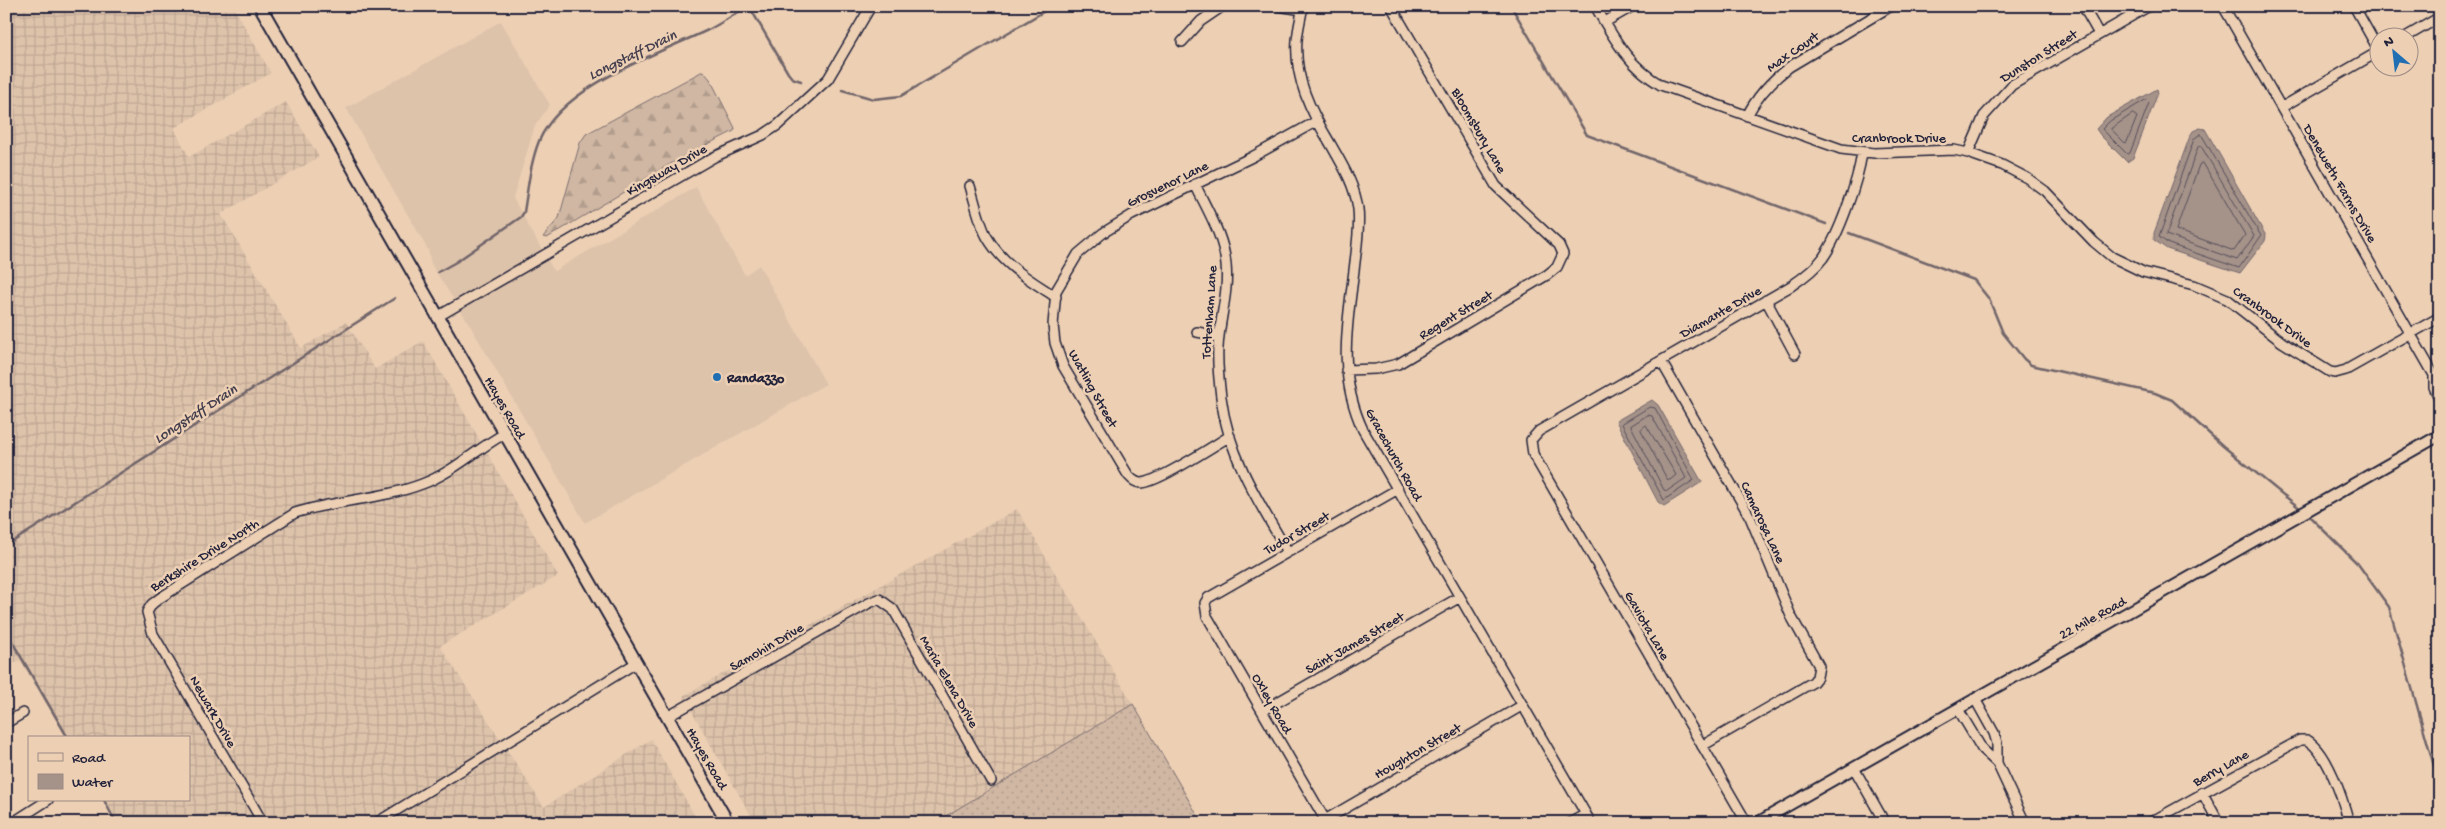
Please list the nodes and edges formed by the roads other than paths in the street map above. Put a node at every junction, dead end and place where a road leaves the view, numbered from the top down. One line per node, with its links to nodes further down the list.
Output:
1 (260, 6): 31 (main road, Hayes Road)
2 (871, 6): 31 (street, Kingsway Drive)
3 (1223, 6): 19 (street)
4 (1278, 6): 13 (street)
5 (1391, 6): 28 (street, Bloomsbury Lane)
6 (1595, 6): 15 (street, Cranbrook Drive)
7 (1633, 6): 15 (street)
8 (1891, 6): 22 (street, Max Court)
9 (2083, 6): 18 (street)
10 (2148, 6): 18 (street, Dunston Street)
11 (2223, 6): 21 (street, Deneweth Farms Drive)
12 (2354, 6): 17 (street)
13 (1303, 8): 23 (street, Gracechurch Road)
14 (2440, 17): 16 (street)
15 (1605, 22): 22 (street, Cranbrook Drive)
16 (2418, 30)
17 (2368, 32)
18 (2099, 34): 25 (street, Dunston Street)
19 (1182, 42)
20 (2368, 57): 21 (street)
21 (2282, 106): 34 (street, Deneweth Farms Drive)
22 (1747, 116): 24 (street, Cranbrook Drive)
23 (1317, 121): 26 (street, Grosvenor Lane); 38 (street, Gracechurch Road)
24 (1862, 153): 25 (street, Cranbrook Drive); 30 (street, Diamante Drive)
25 (1968, 153): 34 (street, Cranbrook Drive)
26 (1195, 184): 29 (street, Grosvenor Lane); 35 (street, Tottenham Lane)
27 (970, 186): 29 (street)
28 (1563, 254): 38 (street, Regent Street)
29 (1056, 297): 43 (street, Watling Street)
30 (1766, 300): 36 (street); 37 (street, Diamante Drive)
31 (438, 317): 41 (main road, Hayes Road)
32 (2440, 317): 34 (street)
33 (1197, 332): 35 (street)
34 (2411, 333): 39 (street, Deneweth Farms Drive)
35 (1219, 336): 43 (street, Tottenham Lane)
36 (1795, 354)
37 (1661, 361): 44 (street, Diamante Drive); 59 (street, Camarosa Lane)
38 (1346, 370): 45 (street, Gracechurch Road)
39 (2437, 378): 40 (street, Deneweth Farms Drive)
40 (2440, 400)
41 (504, 434): 50 (street, Berkshire Drive North); 51 (main road, Hayes Road)
42 (2440, 435): 52 (street, 22 Mile Road)
43 (1230, 436): 46 (street, Tottenham Lane)
44 (1531, 440): 59 (street, Gaviota Lane)
45 (1398, 489): 46 (street, Tudor Street); 47 (street, Gracechurch Road)
46 (1288, 552): 48 (street, Tudor Street)
47 (1460, 597): 53 (street, Gracechurch Road); 55 (street, Saint James Street)
48 (1208, 598): 55 (street, Oxley Road)
49 (879, 599): 57 (street, Samohin Drive); 62 (street, Maria Elena Drive)
50 (147, 612): 68 (street, Newark Drive)
51 (636, 663): 57 (main road, Hayes Road); 69 (street)
52 (1975, 699): 54 (street, 22 Mile Road); 60 (street)
53 (1523, 705): 65 (street, Gracechurch Road); 66 (street, Houghton Street)
54 (1958, 709): 60 (street); 61 (street, 22 Mile Road)
55 (1262, 711): 66 (street, Oxley Road)
56 (23, 713): 58 (street)
57 (667, 717): 70 (main road, Hayes Road)
58 (6, 723)
59 (1702, 746): 73 (street, Gaviota Lane)
60 (1997, 763): 76 (street)
61 (1854, 768): 74 (street, 22 Mile Road); 75 (street)
62 (991, 782)
63 (2202, 792): 77 (street, Berry Lane); 78 (street); 79 (street, Berry Lane)
64 (45, 802): 67 (street)
65 (1586, 814): 71 (street); 72 (street, Gracechurch Road)
66 (1326, 821)
67 (12, 823)
68 (263, 823)
69 (376, 823)
70 (728, 823)
71 (1570, 823)
72 (1591, 823)
73 (1747, 823)
74 (1756, 823)
75 (1885, 823)
76 (2025, 823)
77 (2149, 823)
78 (2219, 823)
79 (2349, 823)

